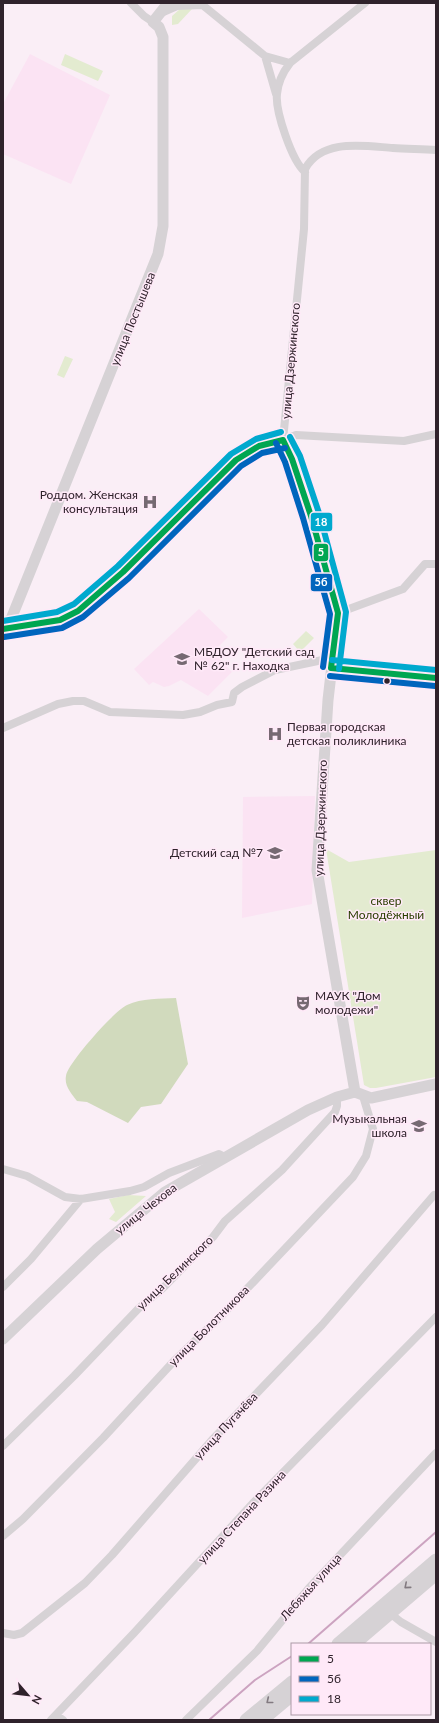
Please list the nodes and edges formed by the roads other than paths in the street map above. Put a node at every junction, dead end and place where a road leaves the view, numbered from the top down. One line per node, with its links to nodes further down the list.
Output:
1 (131, 3): 6 (street, улица Постышева)
2 (163, 3): 6 (street)
3 (168, 3): 6 (street)
4 (365, 3): 8 (street)
5 (201, 4): 6 (street); 7 (street)
6 (156, 18): 16 (street, улица Постышева)
7 (265, 56): 8 (street); 9 (street)
8 (290, 63): 9 (street)
9 (277, 96): 11 (street)
10 (436, 150): 11 (street)
11 (305, 170): 13 (street, улица Дзержинского)
12 (436, 434): 13 (street)
13 (283, 440): 15 (street, улица Дзержинского); 16 (street, улица Постышева)
14 (436, 564): 15 (street)
15 (338, 613): 17 (street, улица Дзержинского)
16 (5, 629)
17 (332, 663): 18 (street); 19 (street); 21 (street, улица Дзержинского)
18 (436, 678)
19 (3, 728)
20 (436, 1084): 21 (street, улица Чехова)
21 (359, 1094): 22 (street, улица Чехова); 32 (street, улица Болотникова)
22 (337, 1097): 23 (street, улица Чехова); 30 (street, улица Белинского)
23 (224, 1157): 26 (street); 29 (street, улица Чехова)
24 (3, 1169): 26 (street)
25 (434, 1196): 36 (street, улица Пугачёва)
26 (81, 1199): 27 (street)
27 (3, 1287)
28 (436, 1317): 42 (street, улица Степана Разина)
29 (3, 1338)
30 (3, 1446)
31 (436, 1453): 44 (street, Лебяжья улица)
32 (3, 1536)
33 (436, 1560): 38 (main road, one-way to 38)
34 (436, 1574): 35 (main road)
35 (391, 1614): 37 (street); 39 (main road)
36 (3, 1633)
37 (436, 1642)
38 (339, 1643)
39 (355, 1643)
40 (291, 1683): 45 (main road, one-way to 45)
41 (291, 1696): 46 (main road)
42 (54, 1717): 43 (street)
43 (63, 1720)
44 (186, 1720)
45 (246, 1720)
46 (262, 1720)

